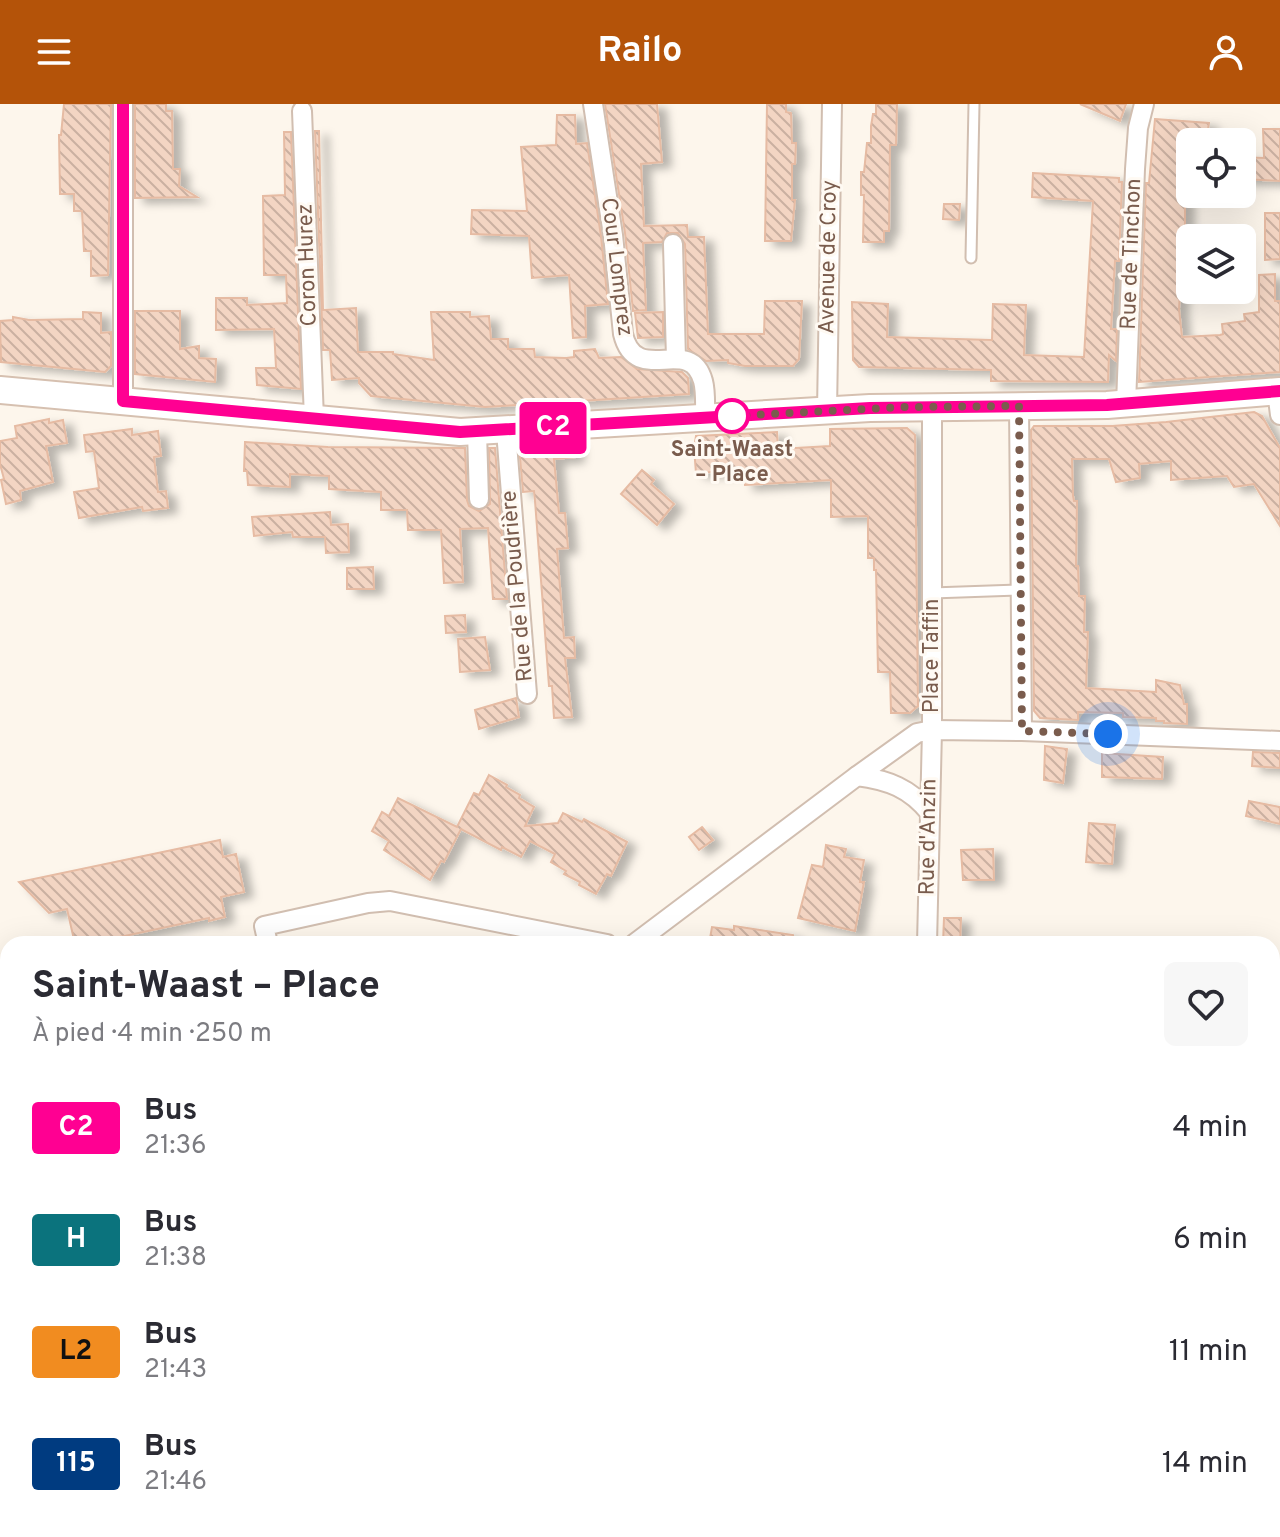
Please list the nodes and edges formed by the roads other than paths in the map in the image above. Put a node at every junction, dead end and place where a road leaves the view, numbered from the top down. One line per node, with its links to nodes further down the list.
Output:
1 (123, 104): 12 (street)
2 (593, 104): 9 (street, Cour Lomprez)
3 (832, 104): 16 (street, Avenue de Croy)
4 (974, 104): 8 (lane)
5 (1144, 104): 13 (street, Rue de Tinchon)
6 (302, 111): 18 (street, Coron Hurez)
7 (673, 244): 9 (street)
8 (971, 258)
9 (676, 359): 17 (street)
10 (0, 390): 12 (main road)
11 (1279, 399): 13 (main road)
12 (123, 401): 18 (main road)
13 (1126, 404): 14 (main road)
14 (1019, 406): 15 (main road); 22 (street)
15 (932, 407): 16 (main road); 23 (street, Place Taffin)
16 (827, 411): 17 (main road)
17 (705, 418): 19 (main road)
18 (314, 419): 20 (main road)
19 (506, 431): 20 (main road); 24 (street, Rue de la Poudrière)
20 (477, 432): 21 (street)
21 (479, 499)
22 (1021, 590): 23 (lane); 26 (street)
23 (932, 593): 25 (street, Place Taffin)
24 (527, 694)
25 (932, 730): 26 (street, Place Taffin); 28 (street); 29 (street, Rue d'Anzin)
26 (1022, 731): 27 (street, Place Taffin)
27 (1280, 741)
28 (857, 776): 29 (street); 32 (street)
29 (930, 813): 33 (street, Rue d'Anzin)
30 (266, 935): 31 (street)
31 (567, 936)
32 (645, 936)
33 (927, 936)

